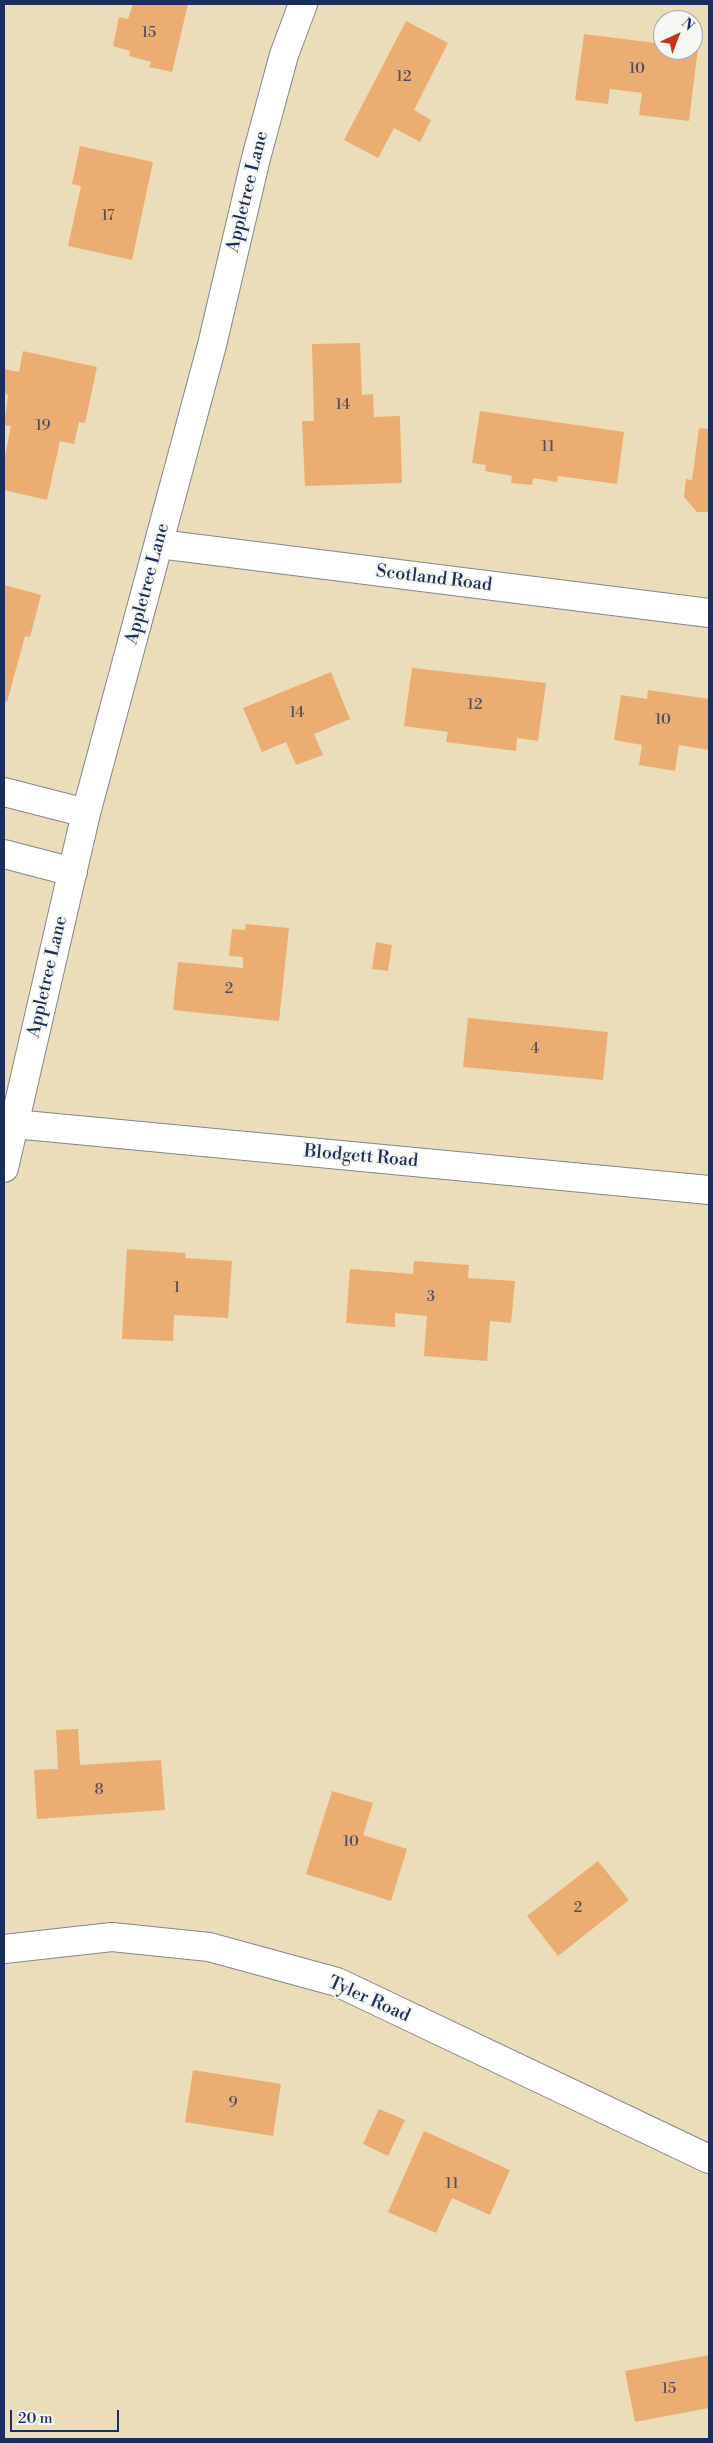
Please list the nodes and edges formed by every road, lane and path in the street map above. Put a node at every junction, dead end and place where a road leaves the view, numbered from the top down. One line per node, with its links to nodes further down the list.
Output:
1 (303, 4): 2 (street, Appletree Lane)
2 (159, 544): 3 (street, Scotland Road); 5 (street, Appletree Lane)
3 (709, 613)
4 (4, 792): 5 (street)
5 (86, 813): 7 (street, Appletree Lane)
6 (4, 854): 7 (street)
7 (73, 872): 8 (street, Appletree Lane)
8 (14, 1124): 9 (street, Appletree Lane); 10 (street, Blodgett Road)
9 (4, 1168)
10 (709, 1190)
11 (4, 1949): 12 (street, Tyler Road)
12 (704, 2154)

